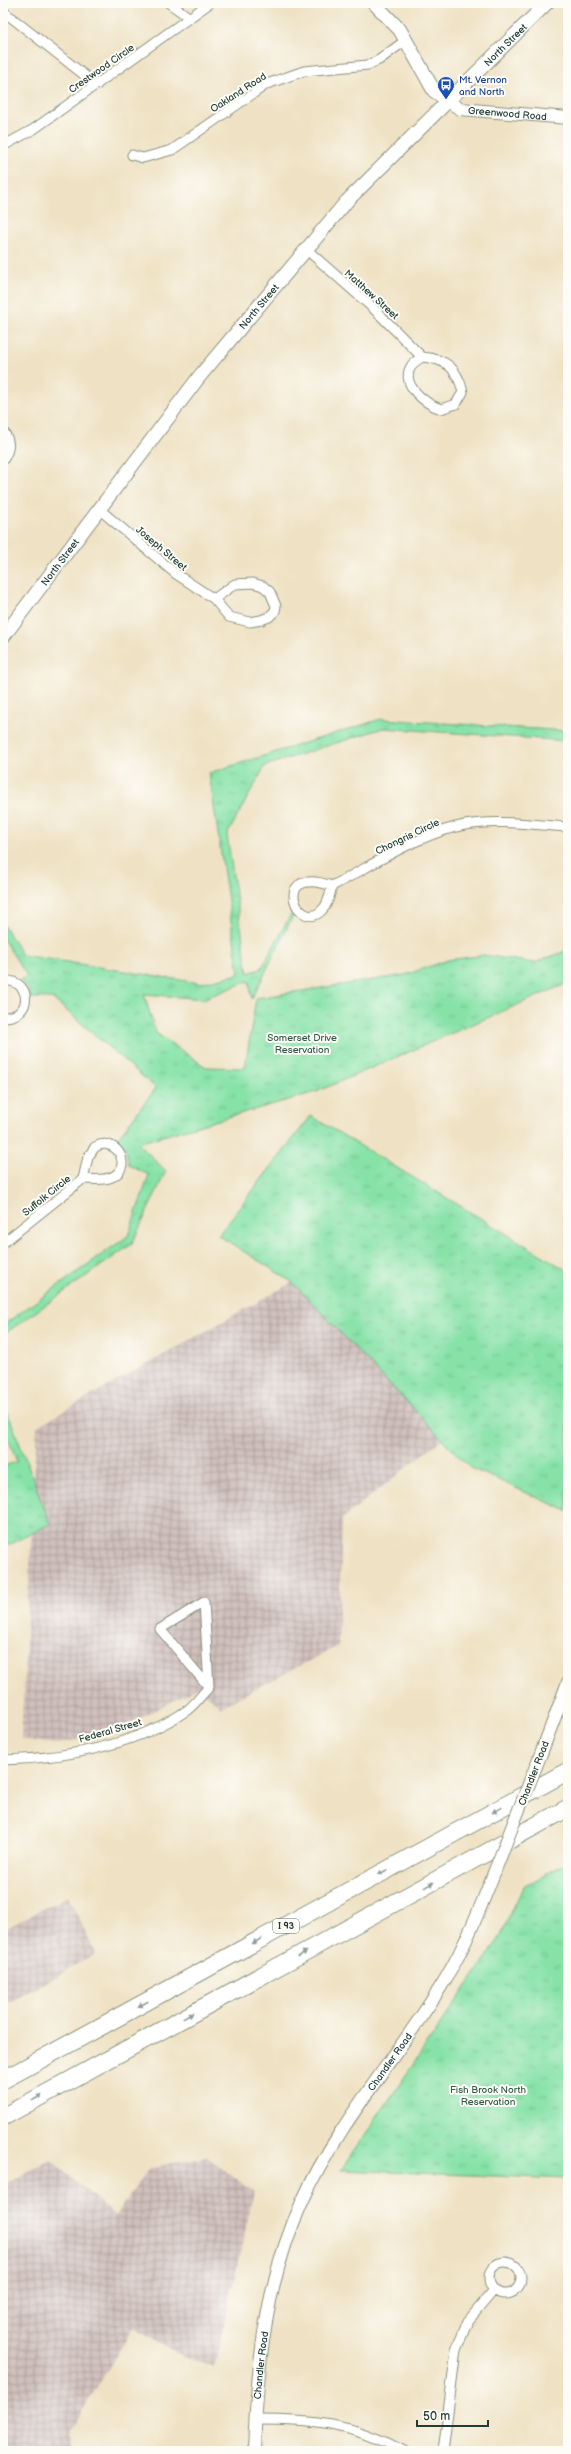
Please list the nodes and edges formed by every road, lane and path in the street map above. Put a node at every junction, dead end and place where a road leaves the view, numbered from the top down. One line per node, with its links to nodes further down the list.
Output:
1 (169, 3): 6 (street)
2 (210, 3): 6 (street, Crestwood Circle)
3 (374, 3): 7 (main road)
4 (546, 3): 9 (main road, North Street)
5 (3, 11): 8 (street)
6 (190, 18): 8 (street, Crestwood Circle)
7 (406, 40): 9 (main road); 12 (street, Oakland Road)
8 (97, 85): 11 (street, Crestwood Circle)
9 (448, 101): 10 (street, Greenwood Road); 13 (main road, North Street)
10 (568, 118)
11 (3, 146)
12 (132, 155)
13 (306, 249): 14 (street, Matthew Street); 17 (main road, North Street)
14 (422, 357): 14 (street)
15 (3, 431): 16 (street)
16 (3, 460)
17 (99, 509): 18 (street, Joseph Street); 19 (main road, North Street)
18 (214, 599): 18 (street, Joseph Street)
19 (3, 637)
20 (568, 827): 21 (street, Chongris Circle)
21 (332, 886): 21 (street)
22 (3, 981): 23 (street)
23 (3, 1017)
24 (83, 1179): 24 (street, Suffolk Circle); 25 (street, Suffolk Circle)
25 (3, 1243)
26 (568, 1682): 34 (street, Chandler Road, bridge)
27 (210, 1687): 27 (street); 28 (street, Federal Street)
28 (3, 1760)
29 (568, 1771): 31 (highway, I 93, one-way to 31)
30 (568, 1808): 32 (highway, one-way to 30)
31 (3, 2080)
32 (3, 2117)
33 (494, 2290): 37 (street)
34 (255, 2420): 35 (street, Chandler Road); 36 (street)
35 (254, 2451)
36 (404, 2451)
37 (443, 2451)

